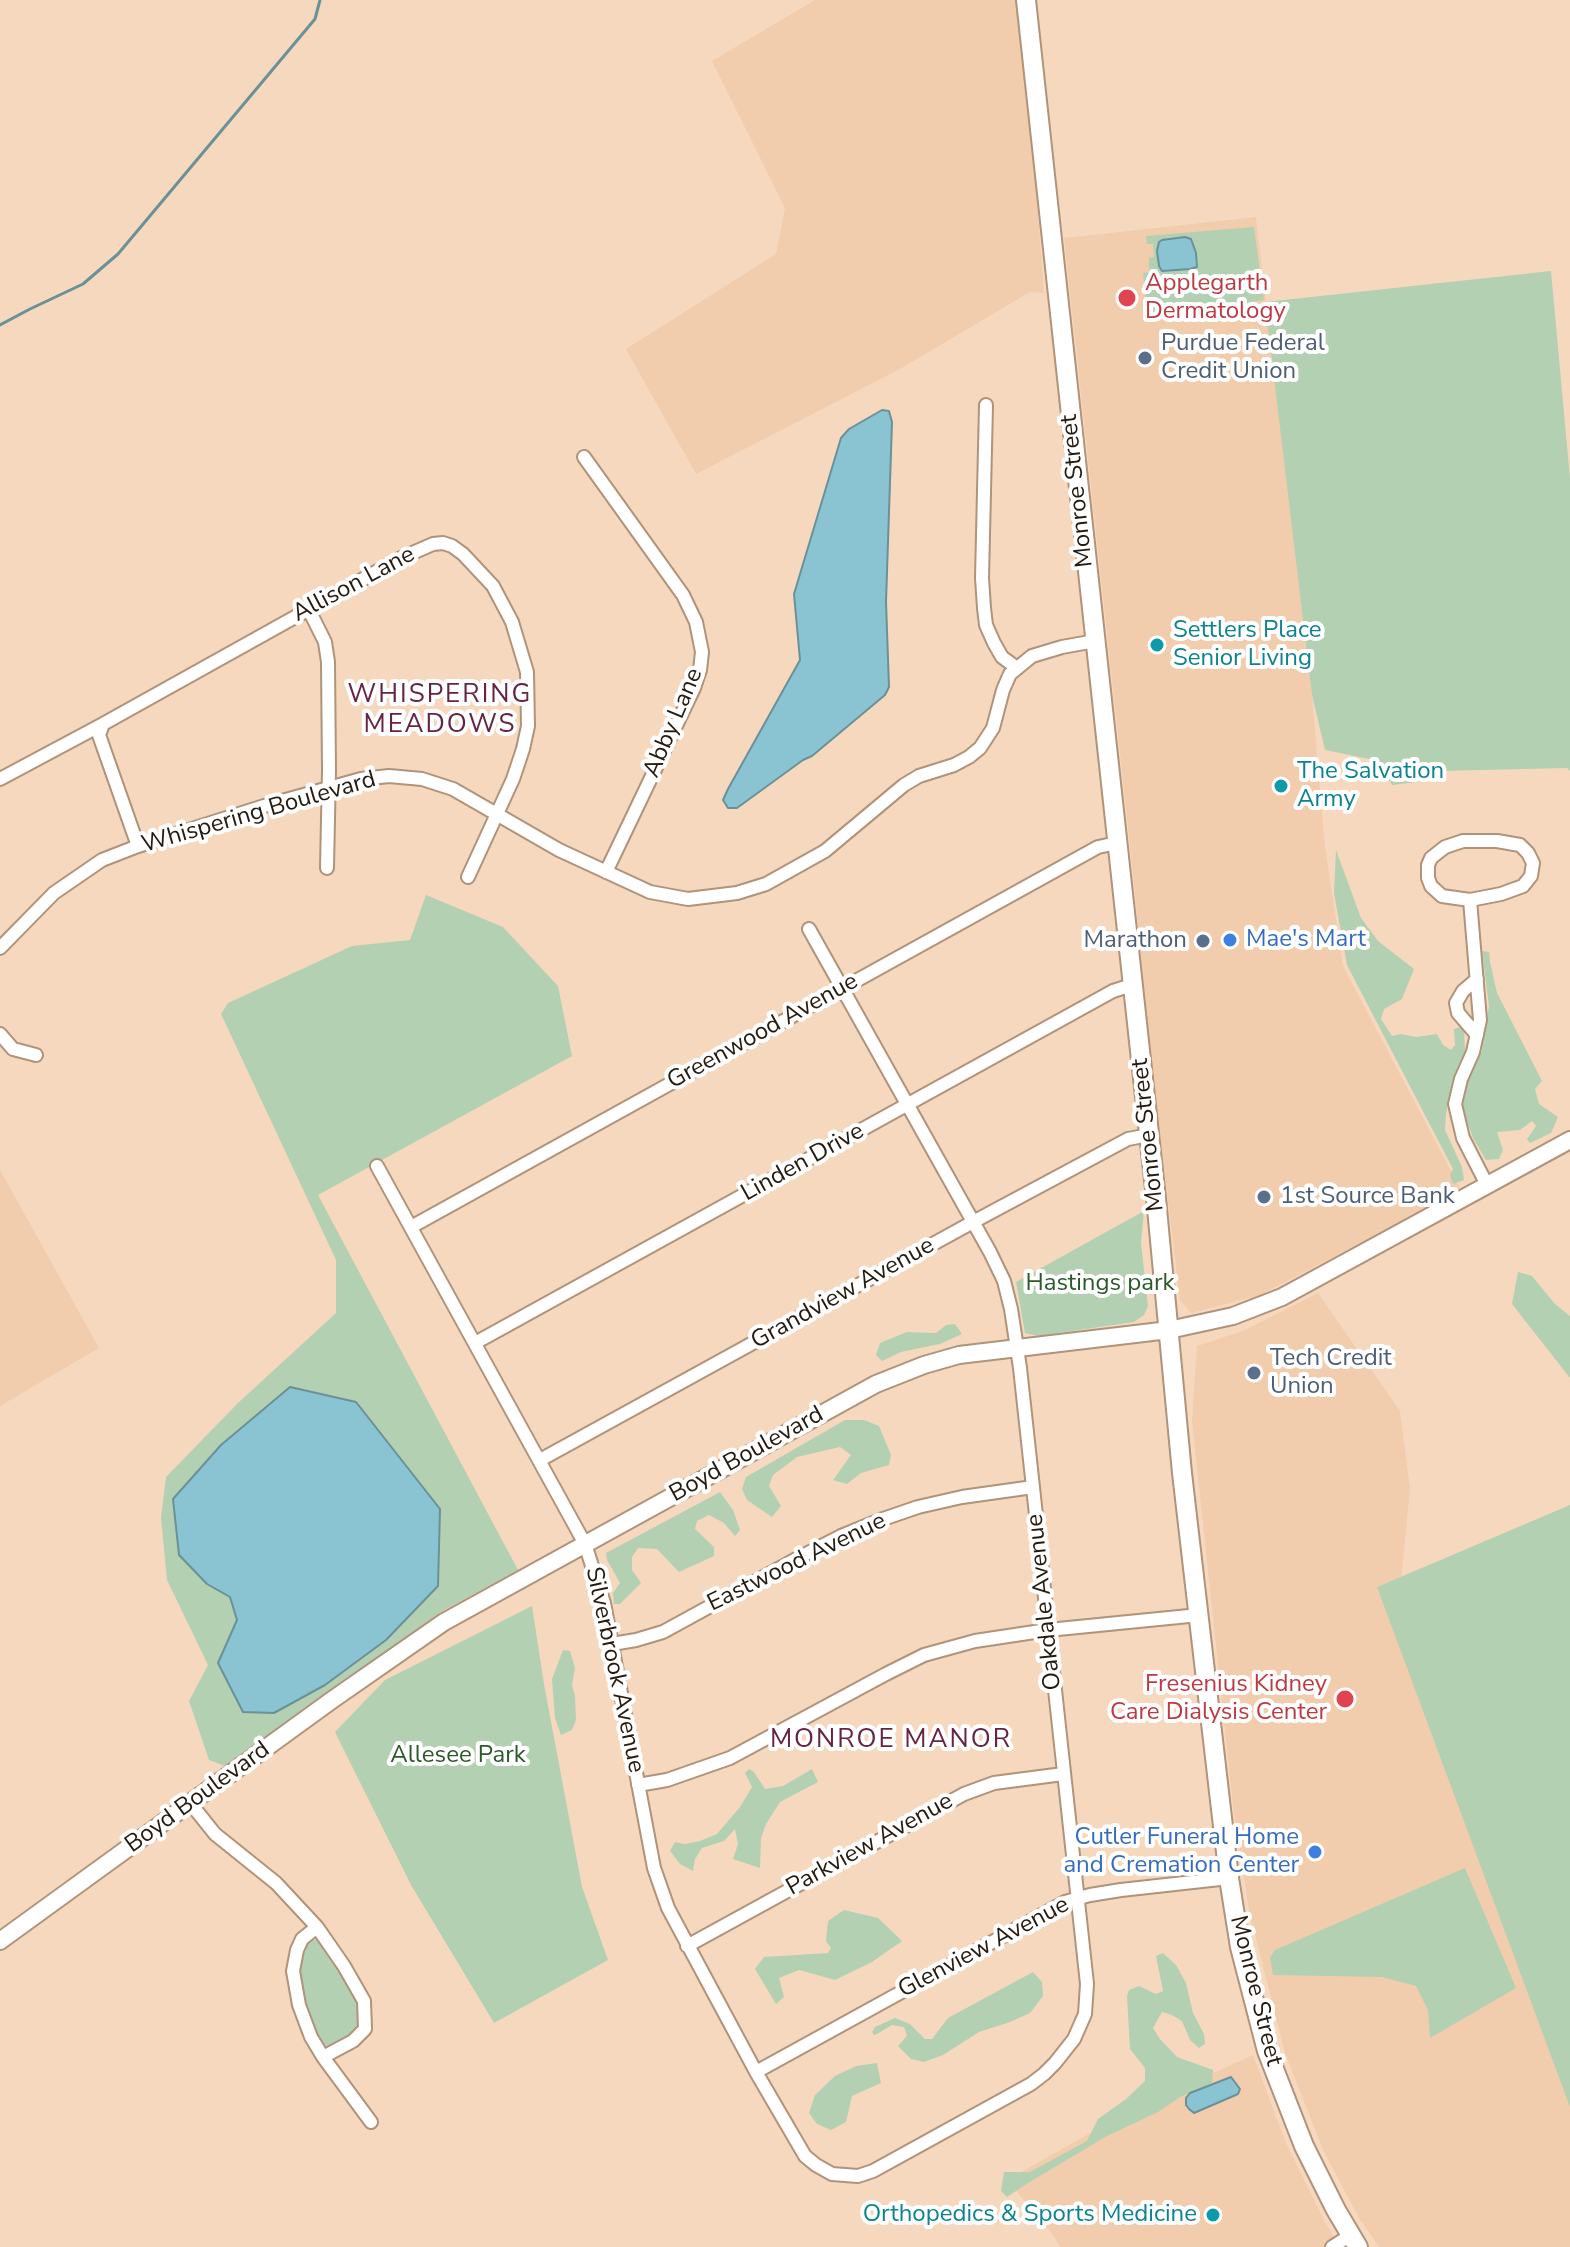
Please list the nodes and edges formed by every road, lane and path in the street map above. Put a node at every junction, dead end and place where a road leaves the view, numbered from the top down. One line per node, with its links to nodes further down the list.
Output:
1 (1026, 0): 5 (main road, Monroe Street)
2 (986, 405): 6 (street)
3 (584, 457): 14 (street, Abby Lane)
4 (309, 610): 7 (street, Allison Lane); 9 (street); 10 (street, Allison Lane)
5 (1095, 641): 6 (street); 11 (main road, Monroe Street)
6 (1017, 668): 14 (street, Whispering Boulevard)
7 (103, 724): 8 (street, Allison Lane); 12 (street)
8 (0, 779)
9 (328, 789): 10 (street, Whispering Boulevard); 12 (street, Whispering Boulevard); 13 (street)
10 (497, 814): 14 (street, Whispering Boulevard); 15 (street, Allison Lane)
11 (1117, 843): 20 (main road, Monroe Street); 21 (street, Greenwood Avenue)
12 (138, 846): 18 (street, Whispering Boulevard)
13 (327, 868)
14 (606, 872)
15 (468, 877)
16 (1470, 900): 16 (street); 19 (street)
17 (809, 929): 21 (street, Oakdale Avenue)
18 (0, 948)
19 (1477, 979): 23 (street); 23 (street)
20 (1132, 985): 25 (street, Linden Drive); 26 (main road, Monroe Street)
21 (842, 988): 25 (street, Oakdale Avenue); 31 (street, Greenwood Avenue)
22 (0, 1034): 24 (street)
23 (1477, 1035): 29 (street)
24 (36, 1055)
25 (907, 1106): 30 (street, Oakdale Avenue); 33 (street, Linden Drive)
26 (1149, 1135): 30 (street, Grandview Avenue); 32 (main road, Monroe Street)
27 (1570, 1140): 29 (street, Boyd Boulevard)
28 (377, 1166): 31 (street, Silverbrook Avenue)
29 (1487, 1185): 32 (street, Boyd Boulevard)
30 (973, 1222): 34 (street, Oakdale Avenue); 35 (street, Grandview Avenue)
31 (411, 1227): 33 (street, Silverbrook Avenue)
32 (1169, 1330): 34 (street, Boyd Boulevard); 38 (main road, Monroe Street)
33 (475, 1343): 35 (street, Silverbrook Avenue)
34 (1017, 1349): 36 (street, Oakdale Avenue); 37 (street, Boyd Boulevard)
35 (540, 1460): 37 (street, Silverbrook Avenue)
36 (1033, 1487): 39 (street, Oakdale Avenue); 40 (street, Eastwood Avenue)
37 (585, 1544): 40 (street, Silverbrook Avenue); 43 (street, Boyd Boulevard)
38 (1199, 1615): 39 (street); 44 (main road, Monroe Street)
39 (1048, 1630): 41 (street, Oakdale Avenue); 42 (street)
40 (612, 1644): 42 (street, Silverbrook Avenue)
41 (1063, 1774): 45 (street, Oakdale Avenue); 48 (street, Parkview Avenue)
42 (638, 1785): 48 (street, Silverbrook Avenue)
43 (191, 1804): 46 (street); 47 (street, Boyd Boulevard)
44 (1229, 1878): 45 (street, Glenview Avenue); 53 (main road, Monroe Street)
45 (1078, 1899): 50 (street, Glenview Avenue); 52 (street, Oakdale Avenue)
46 (317, 1927): 49 (street); 49 (street)
47 (0, 1941)
48 (687, 1946): 50 (street, Silverbrook Avenue)
49 (323, 2057): 51 (street)
50 (756, 2072): 52 (street, Silverbrook Avenue)
51 (371, 2122)
52 (832, 2174)
53 (1354, 2241): 54 (street)
54 (1332, 2247)

